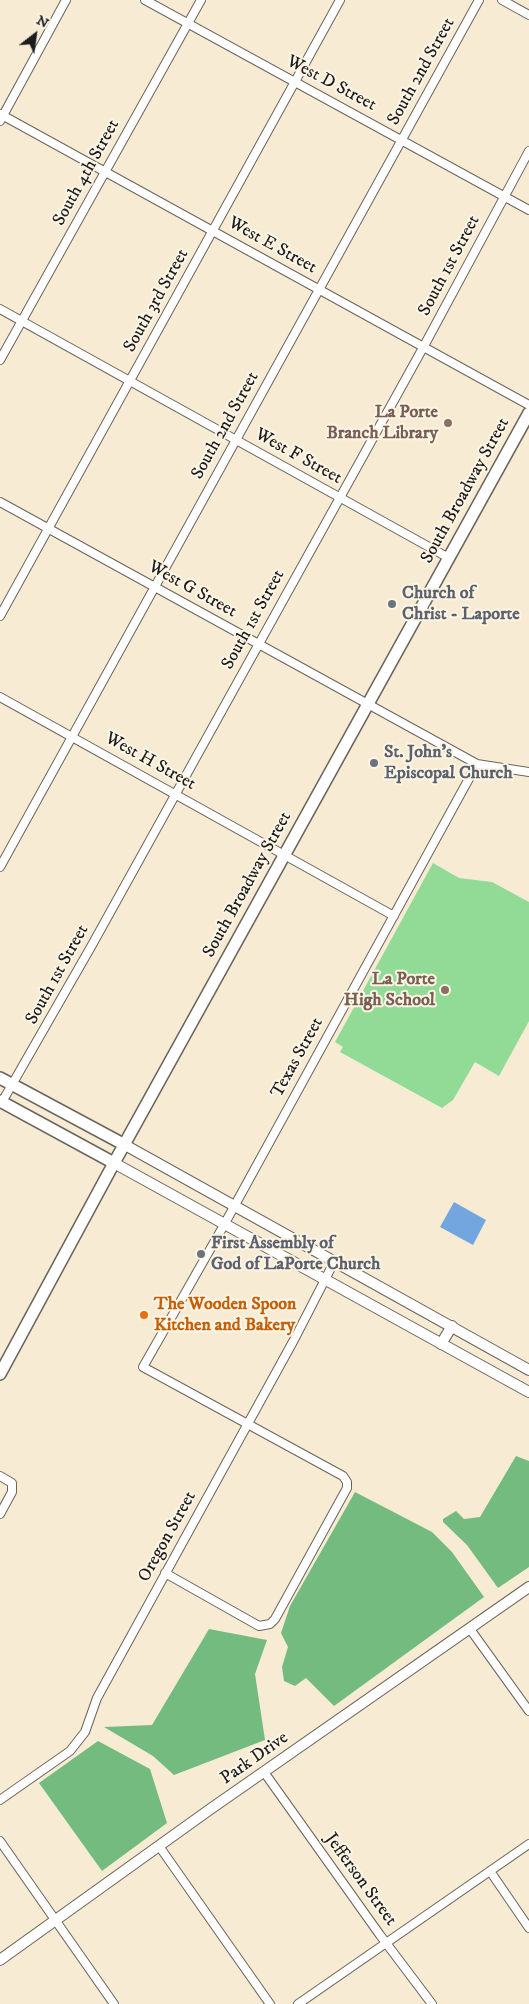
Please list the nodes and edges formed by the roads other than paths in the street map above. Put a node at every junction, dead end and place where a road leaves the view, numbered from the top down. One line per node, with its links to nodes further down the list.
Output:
1 (66, 0): 10 (street)
2 (145, 0): 8 (street, West D Street)
3 (201, 0): 8 (street, South 4th Street)
4 (340, 0): 9 (street, South 3rd Street)
5 (479, 0): 11 (street, South 2nd Street)
6 (502, 0): 7 (street)
7 (529, 15)
8 (188, 24): 9 (street, West D Street); 13 (street, South 4th Street)
9 (294, 81): 11 (street, West D Street); 16 (street, South 3rd Street)
10 (1, 117): 13 (street, West E Street)
11 (402, 140): 14 (street, West D Street); 17 (street, South 2nd Street)
12 (529, 151): 14 (street, South 1st Street)
13 (105, 171): 16 (street, West E Street); 19 (street, South 4th Street)
14 (504, 196): 15 (street, West D Street); 20 (street, South 1st Street)
15 (529, 210)
16 (212, 230): 17 (street, West E Street); 22 (street, South 3rd Street)
17 (319, 289): 20 (street, West E Street); 25 (street, South 2nd Street)
18 (0, 309): 19 (street, West F Street)
19 (21, 321): 21 (street, South 4th Street); 22 (street, West F Street)
20 (424, 346): 23 (street, West E Street); 26 (street, South 1st Street)
21 (0, 360)
22 (130, 381): 25 (street, West F Street); 28 (street, South 3rd Street)
23 (529, 405)
24 (529, 413): 29 (main road, South Broadway Street)
25 (236, 440): 26 (street, West F Street); 30 (street, South 2nd Street)
26 (340, 497): 29 (street, West F Street); 32 (street, South 1st Street)
27 (0, 502): 28 (street, West G Street)
28 (48, 528): 30 (street, West G Street); 31 (street, South 3rd Street)
29 (449, 558): 34 (main road, South Broadway Street)
30 (155, 587): 32 (street, West G Street); 35 (street, South 2nd Street)
31 (0, 616)
32 (258, 644): 34 (street, West G Street); 38 (street, South 1st Street)
33 (0, 697): 35 (street, West H Street)
34 (368, 705): 36 (street, West G Street); 39 (main road, South Broadway Street)
35 (73, 737): 38 (street, West H Street); 40 (street, South 2nd Street)
36 (478, 764): 37 (street, West G Street); 41 (street, Texas Street)
37 (529, 772)
38 (176, 793): 39 (street, West H Street); 43 (street, South 1st Street)
39 (284, 855): 41 (street, West H Street); 47 (main road, South Broadway Street)
40 (0, 867)
41 (394, 916): 49 (street, Texas Street)
42 (0, 1078): 43 (main road)
43 (13, 1085): 44 (street, South 1st Street); 45 (main road)
44 (1, 1102): 46 (main road)
45 (65, 1113): 46 (main road); 47 (main road)
46 (55, 1131): 48 (main road)
47 (125, 1145): 48 (main road, South Broadway Street); 49 (street)
48 (114, 1163): 50 (street); 56 (main road, South Broadway Street)
49 (233, 1206): 50 (street, Texas Street); 51 (street)
50 (224, 1225): 52 (street); 58 (street, Texas Street)
51 (334, 1262): 52 (street, Oregon Street); 53 (street)
52 (325, 1280): 54 (street); 58 (street, Oregon Street)
53 (452, 1326): 54 (street); 55 (street)
54 (441, 1344): 57 (street)
55 (529, 1370)
56 (0, 1374)
57 (529, 1392)
58 (247, 1424): 61 (street, Oregon Street); 61 (street)
59 (0, 1476): 60 (street)
60 (0, 1514)
61 (165, 1573): 66 (street, Oregon Street)
62 (529, 1587): 63 (street, Park Drive)
63 (470, 1628): 64 (street); 65 (street, Park Drive)
64 (529, 1711)
65 (264, 1772): 69 (street, Park Drive); 73 (street, Jefferson Street)
66 (0, 1800)
67 (0, 1841): 71 (street)
68 (529, 1844): 70 (street)
69 (159, 1846): 71 (street, Park Drive); 76 (street)
70 (490, 1871): 72 (street); 73 (street)
71 (55, 1919): 74 (street, Park Drive); 75 (street)
72 (529, 1928)
73 (386, 1941): 77 (street); 78 (street, Jefferson Street)
74 (0, 1960)
75 (114, 2004)
76 (270, 2004)
77 (298, 2004)
78 (432, 2004)

